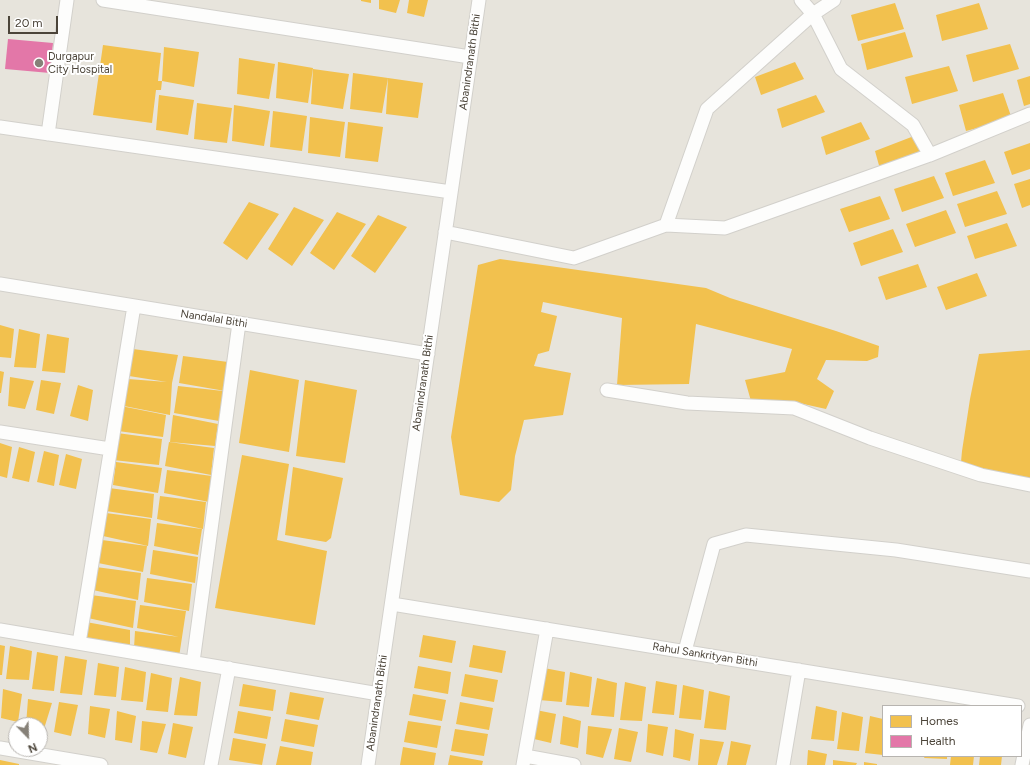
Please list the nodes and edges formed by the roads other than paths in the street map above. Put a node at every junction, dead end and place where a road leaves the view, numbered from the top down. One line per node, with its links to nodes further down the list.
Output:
1 (67, 0): 10 (street)
2 (103, 0): 7 (street)
3 (479, 0): 7 (street, Abanindranath Bithi)
4 (801, 0): 6 (street)
5 (834, 0): 6 (street)
6 (813, 14): 11 (street); 13 (street)
7 (470, 57): 12 (street, Abanindranath Bithi)
8 (1030, 114): 11 (street)
9 (0, 127): 10 (street)
10 (48, 134): 12 (street)
11 (930, 155): 13 (street)
12 (451, 192): 14 (street, Abanindranath Bithi)
13 (666, 225): 14 (street)
14 (445, 232): 18 (street, Abanindranath Bithi)
15 (0, 284): 16 (street, Nandalal Bithi)
16 (134, 306): 17 (street, Nandalal Bithi); 21 (street)
17 (239, 323): 18 (street, Nandalal Bithi); 29 (street)
18 (428, 354): 24 (street, Abanindranath Bithi)
19 (607, 390): 22 (street)
20 (0, 432): 21 (street)
21 (110, 449): 27 (street)
22 (1030, 485)
23 (1030, 571): 28 (street)
24 (392, 604): 25 (street, Rahul Sankrityan Bithi); 32 (street, Abanindranath Bithi)
25 (547, 629): 28 (street, Rahul Sankrityan Bithi); 36 (street)
26 (0, 630): 27 (street)
27 (79, 643): 29 (street)
28 (685, 651): 31 (street, Rahul Sankrityan Bithi)
29 (193, 662): 30 (street)
30 (229, 668): 32 (street); 38 (street)
31 (799, 670): 33 (street, Rahul Sankrityan Bithi); 41 (street)
32 (379, 694): 39 (street, Abanindranath Bithi)
33 (1014, 705)
34 (1030, 725): 42 (street)
35 (0, 748): 37 (street)
36 (524, 761): 40 (street)
37 (101, 765)
38 (211, 765)
39 (368, 765)
40 (574, 765)
41 (783, 765)
42 (1022, 765)

